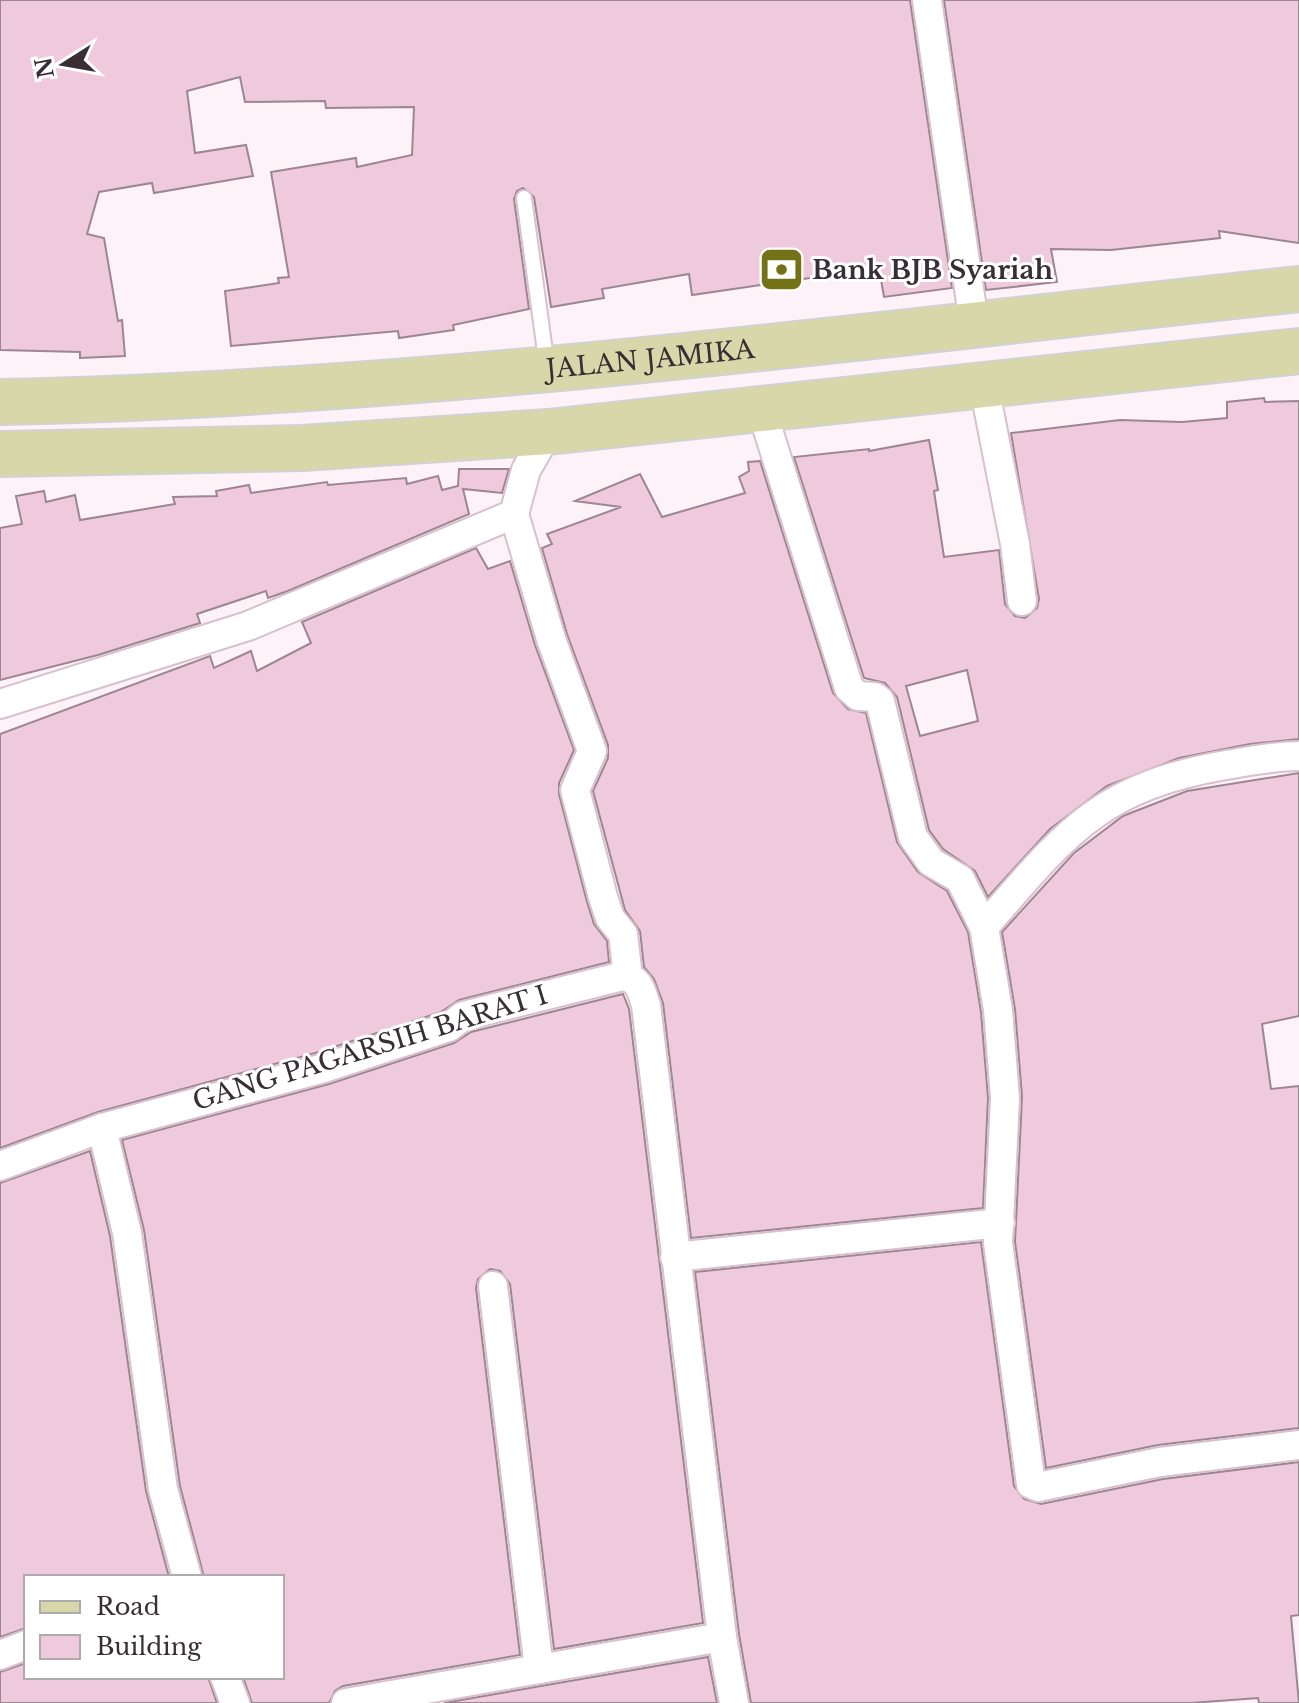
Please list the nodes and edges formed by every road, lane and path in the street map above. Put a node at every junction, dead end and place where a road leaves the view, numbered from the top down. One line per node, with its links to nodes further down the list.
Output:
1 (927, 0): 4 (street)
2 (524, 198): 6 (lane)
3 (1299, 289): 4 (main road, JALAN JAMIKA)
4 (974, 323): 6 (main road, JALAN JAMIKA)
5 (1299, 351): 7 (main road)
6 (547, 370): 8 (main road, JALAN JAMIKA)
7 (984, 386): 9 (main road); 13 (street)
8 (0, 402)
9 (762, 411): 10 (main road); 16 (street)
10 (548, 432): 11 (main road); 12 (street)
11 (0, 454)
12 (514, 514): 14 (street); 17 (street)
13 (1022, 601)
14 (0, 704)
15 (1299, 756): 16 (street)
16 (984, 927): 20 (street)
17 (628, 977): 18 (street, GANG PAGARSIH BARAT I); 21 (street)
18 (102, 1128): 19 (street, GANG PAGARSIH BARAT I); 24 (street)
19 (0, 1166)
20 (1000, 1223): 21 (street); 23 (street)
21 (675, 1257): 25 (street)
22 (493, 1286): 28 (street)
23 (1299, 1445)
24 (186, 1575)
25 (722, 1637): 28 (street); 32 (street)
26 (24, 1646): 27 (street)
27 (0, 1655)
28 (539, 1669): 31 (street)
29 (226, 1679): 30 (street)
30 (235, 1703)
31 (346, 1703)
32 (734, 1703)

